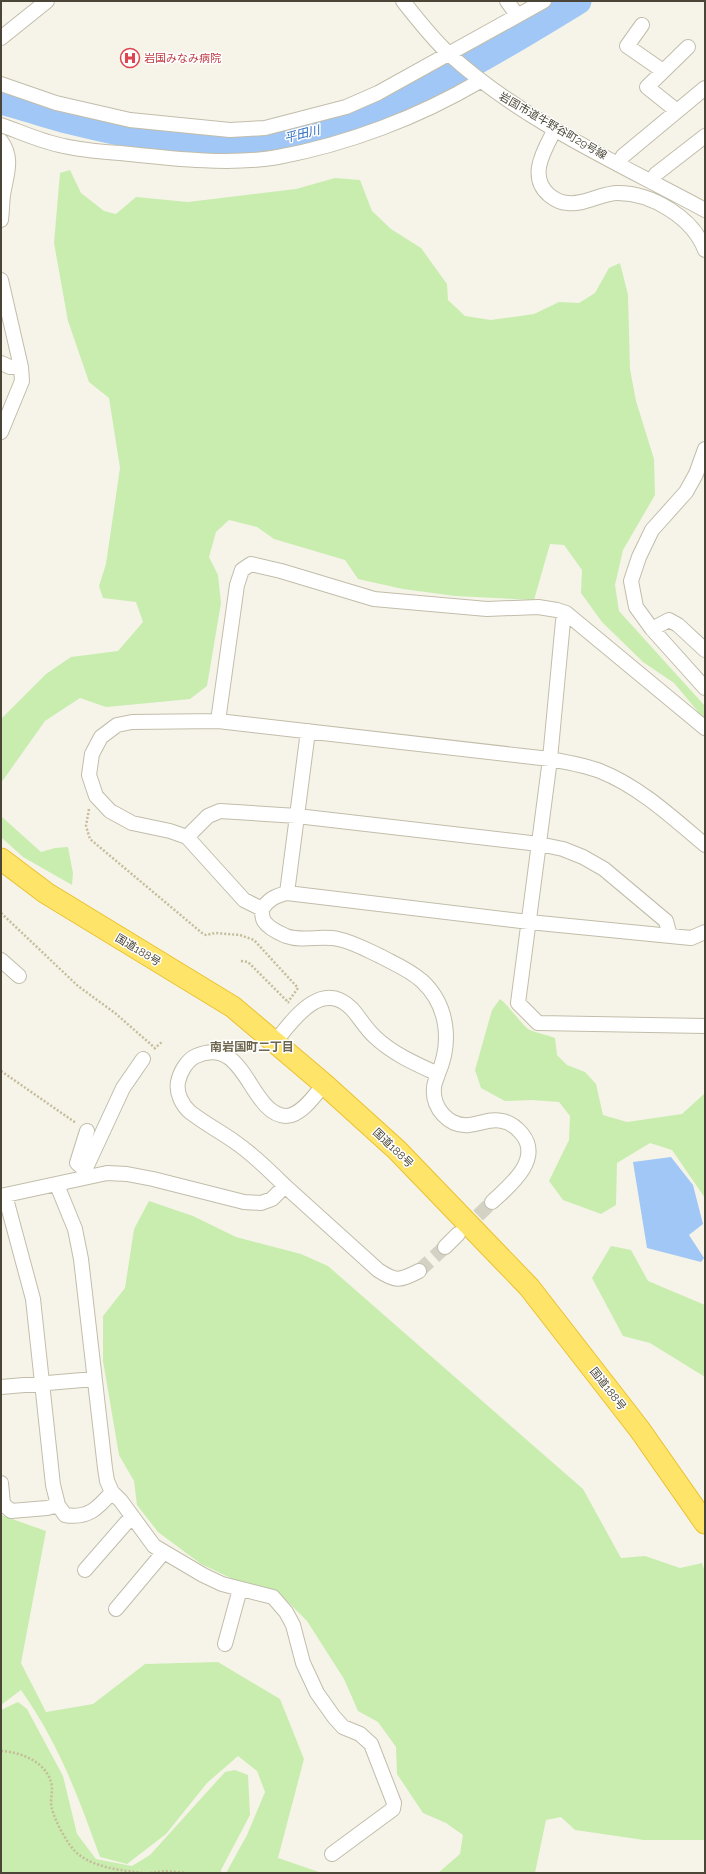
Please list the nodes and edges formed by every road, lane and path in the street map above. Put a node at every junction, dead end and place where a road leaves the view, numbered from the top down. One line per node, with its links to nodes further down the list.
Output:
1 (47, 1): 7 (street)
2 (403, 1): 9 (street, 岩国市道牛野谷町29号線)
3 (507, 1): 5 (street)
4 (544, 1): 5 (street)
5 (517, 15): 9 (street)
6 (642, 25): 10 (street)
7 (1, 38)
8 (688, 47): 10 (street)
9 (452, 56): 11 (street, 岩国市道牛野谷町29号線); 12 (street)
10 (663, 71): 14 (street)
11 (479, 80): 15 (street); 16 (street, 岩国市道牛野谷町29号線)
12 (1, 84)
13 (705, 88): 14 (street)
14 (677, 111): 19 (street)
15 (1, 124)
16 (555, 129): 19 (street, 岩国市道牛野谷町29号線); 23 (street)
17 (705, 136): 20 (street)
18 (1, 141): 22 (street)
19 (619, 163): 20 (street, 岩国市道牛野谷町29号線)
20 (652, 181): 21 (street, 岩国市道牛野谷町29号線)
21 (705, 210)
22 (1, 220)
23 (705, 250)
24 (1, 280): 26 (street)
25 (1, 363): 26 (street)
26 (21, 367): 27 (street)
27 (5, 412): 28 (street)
28 (1, 432)
29 (705, 449): 31 (street)
30 (566, 613): 34 (street); 35 (street); 37 (street)
31 (652, 629): 32 (street); 33 (street)
32 (705, 650)
33 (705, 688)
34 (218, 721): 36 (street); 38 (street)
35 (705, 728)
36 (308, 731): 37 (street); 39 (street)
37 (550, 759): 41 (street); 42 (street)
38 (96, 796): 40 (street); 53 (path)
39 (297, 816): 40 (street); 41 (street); 44 (street)
40 (187, 838): 45 (street)
41 (539, 844): 47 (street); 49 (street)
42 (705, 845)
43 (1, 859): 56 (highway, 国道188号)
44 (287, 893): 45 (street); 47 (street)
45 (262, 909): 60 (street)
46 (1, 913): 57 (path)
47 (529, 922): 49 (street); 55 (street)
48 (705, 932): 49 (street)
49 (670, 936)
50 (1, 960): 52 (street)
51 (241, 961): 53 (path)
52 (19, 976)
53 (288, 1002): 54 (path)
54 (299, 1013): 56 (street); 60 (street)
55 (705, 1026)
56 (276, 1042): 61 (highway, 国道188号)
57 (155, 1048)
58 (143, 1059): 63 (street)
59 (1, 1071): 62 (path)
60 (438, 1074): 67 (street)
61 (324, 1084): 65 (street); 78 (highway, 国道188号)
62 (86, 1131): 63 (street)
63 (85, 1173): 64 (street); 65 (street)
64 (57, 1185): 66 (street); 71 (street)
65 (285, 1186): 70 (street)
66 (3, 1196): 72 (street)
67 (492, 1202)
68 (458, 1234): 69 (street)
69 (445, 1247)
70 (418, 1271)
71 (94, 1379): 72 (street); 75 (street)
72 (41, 1383): 73 (street); 76 (street)
73 (1, 1387)
74 (1, 1487): 76 (street)
75 (112, 1492): 76 (street); 77 (street)
76 (58, 1505)
77 (134, 1519): 79 (street); 80 (street)
78 (705, 1523)
79 (163, 1552): 81 (street); 82 (street)
80 (85, 1570)
81 (240, 1588): 83 (street); 85 (street)
82 (116, 1609)
83 (225, 1644)
84 (1, 1751): 86 (path)
85 (332, 1854)
86 (142, 1873)
87 (150, 1873): 88 (path)
88 (186, 1873)

